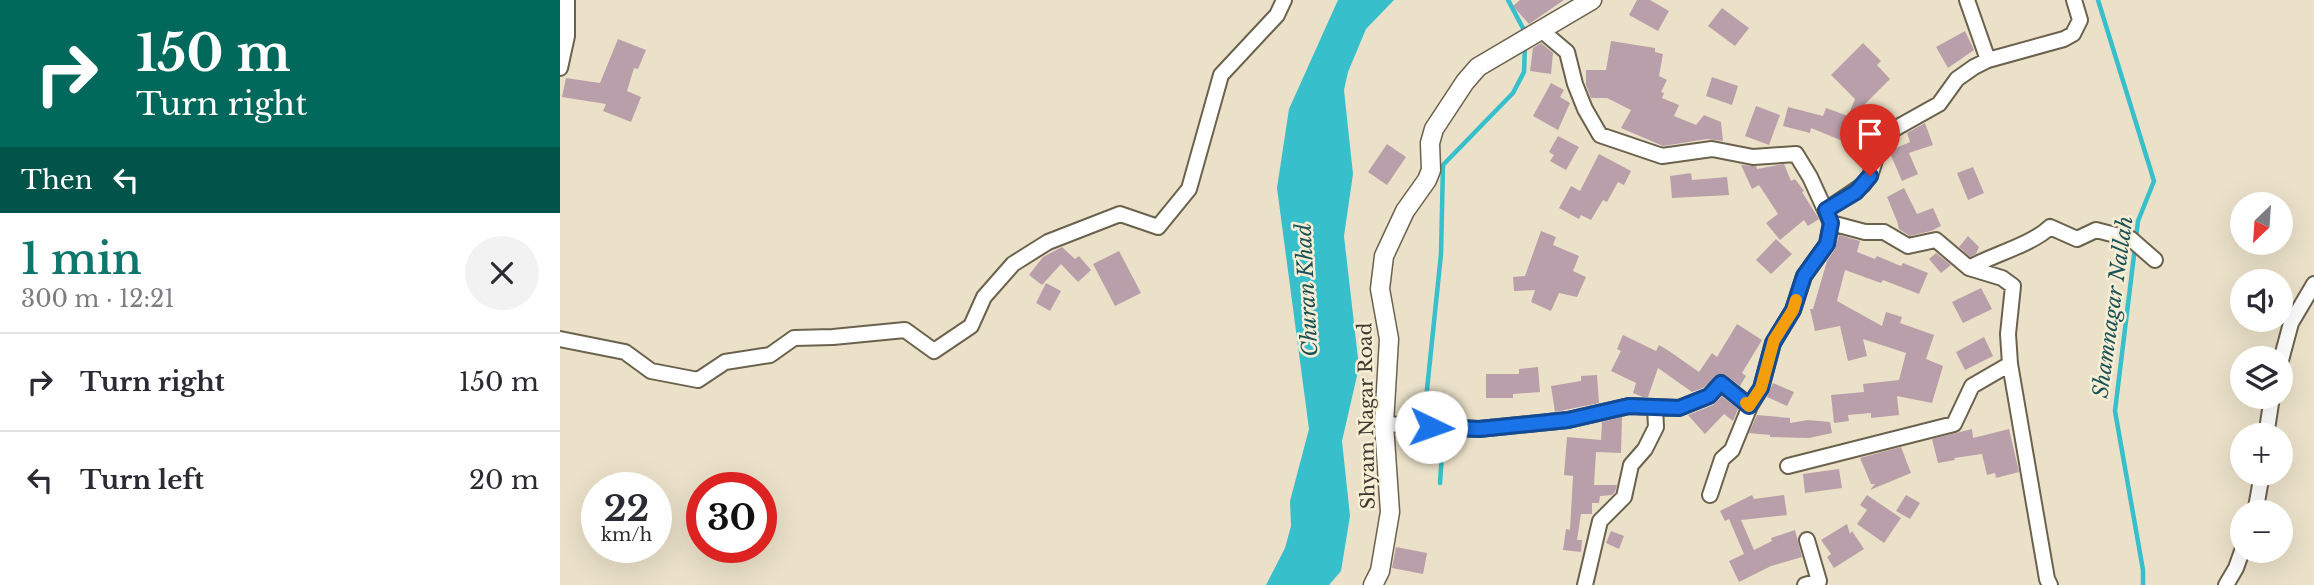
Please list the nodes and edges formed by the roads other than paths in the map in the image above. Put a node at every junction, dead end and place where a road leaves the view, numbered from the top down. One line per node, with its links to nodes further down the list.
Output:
1 (567, 0): 8 (street)
2 (1284, 0): 13 (street)
3 (1592, 0): 6 (street, Shyam Nagar Road)
4 (1967, 0): 7 (street)
5 (2074, 0): 7 (street)
6 (1541, 30): 9 (street); 18 (street, Shyam Nagar Road)
7 (1988, 61): 9 (street)
8 (560, 68)
9 (1829, 217): 11 (street); 16 (street)
10 (2155, 260): 11 (street)
11 (1969, 268): 15 (street)
12 (2314, 284): 14 (street)
13 (560, 339)
14 (2285, 346)
15 (2010, 364): 19 (street); 26 (street)
16 (1749, 406): 17 (street); 20 (street)
17 (1655, 407): 18 (street); 24 (street)
18 (1384, 424): 23 (street, Shyam Nagar Road)
19 (1788, 466)
20 (1710, 495)
21 (1807, 540): 25 (street)
22 (2238, 563): 27 (street)
23 (1373, 585)
24 (1584, 585)
25 (1805, 585)
26 (2050, 585)
27 (2226, 585)

